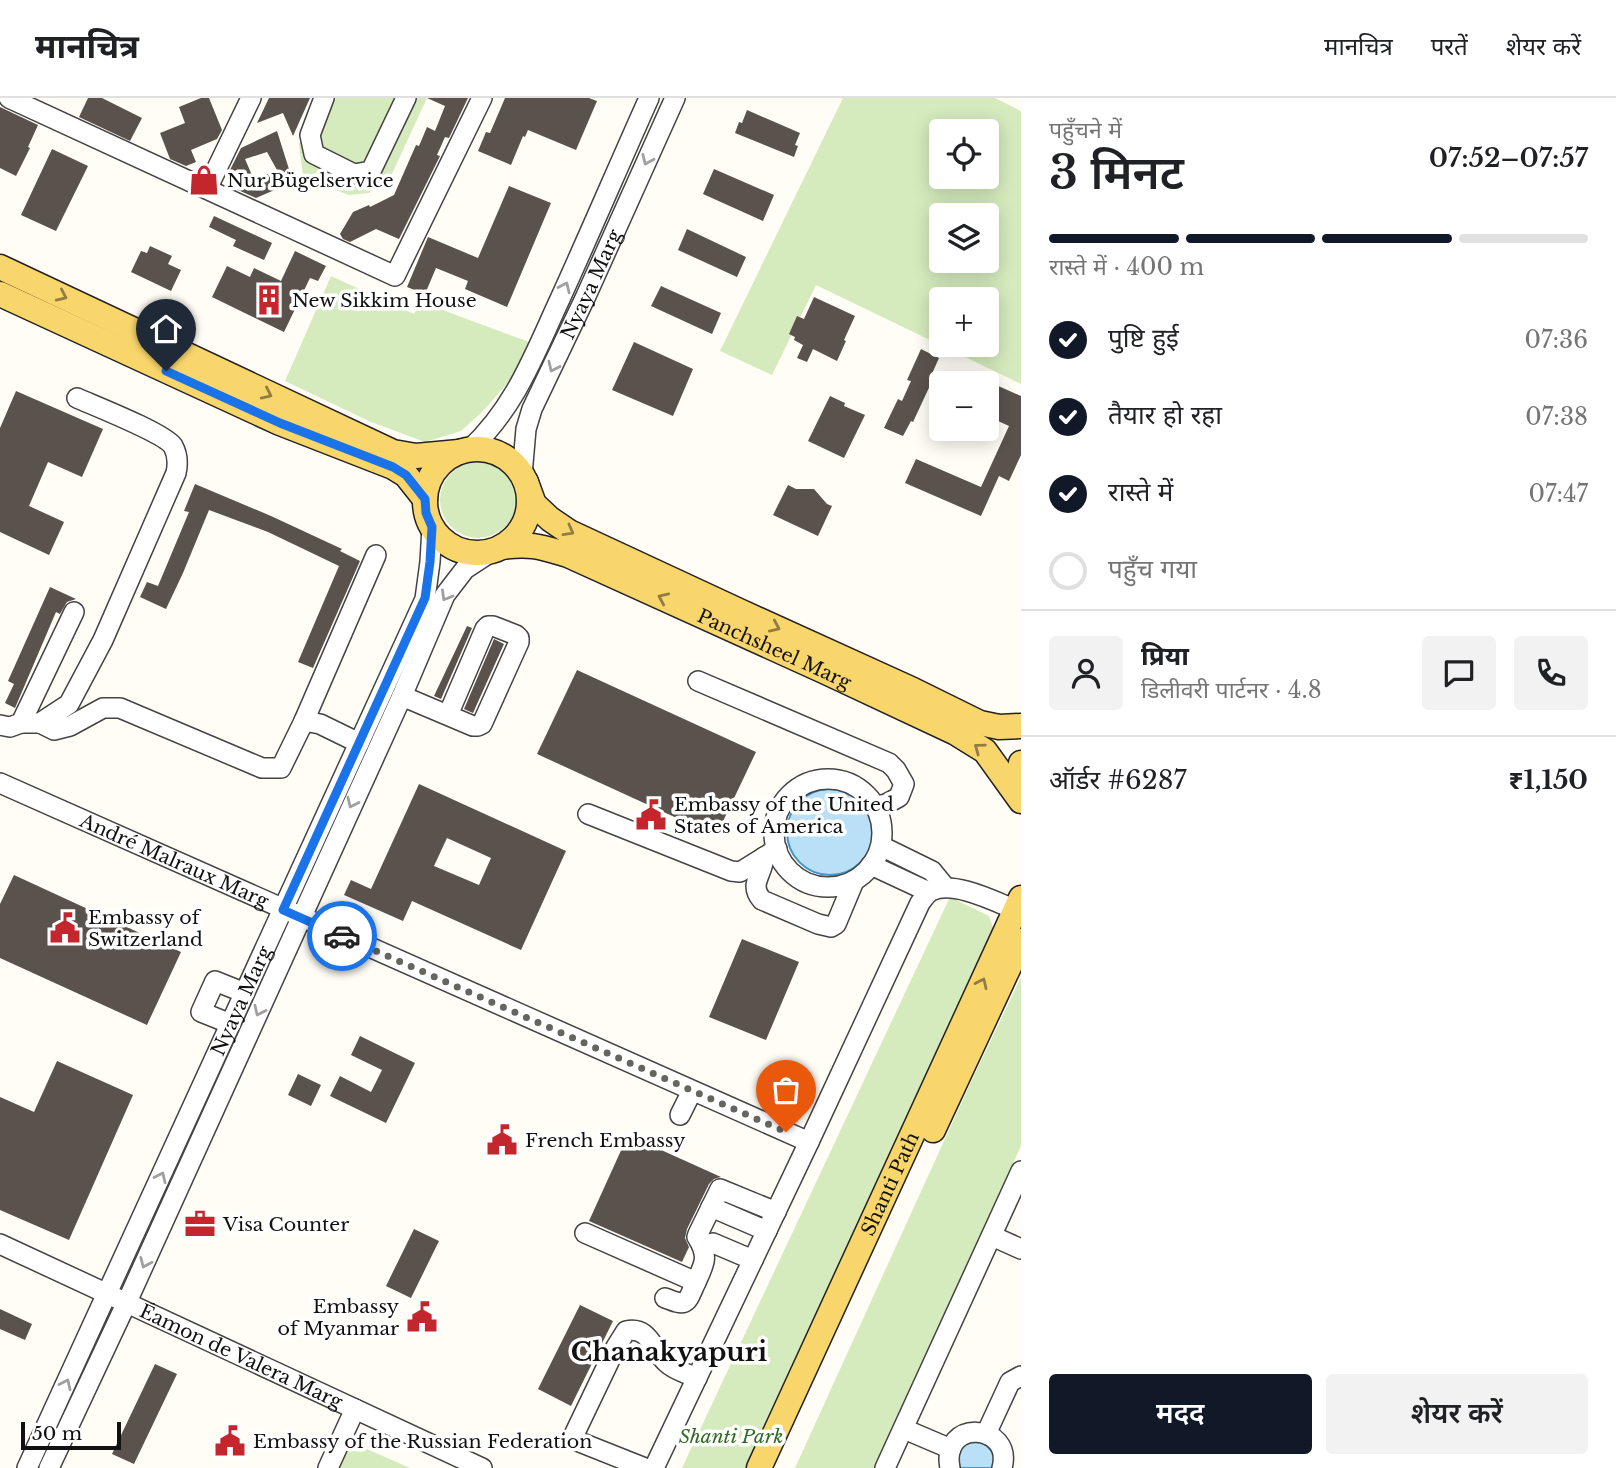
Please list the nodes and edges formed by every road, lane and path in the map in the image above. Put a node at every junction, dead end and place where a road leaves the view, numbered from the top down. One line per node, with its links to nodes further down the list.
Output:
1 (9, 98): 8 (street)
2 (251, 98): 8 (street)
3 (324, 98): 4 (street)
4 (407, 98)
5 (482, 98): 8 (street)
6 (649, 98): 12 (street, Nyaya Marg, one-way to 6)
7 (675, 98): 13 (street, Nyaya Marg, one-way to 13)
8 (207, 189)
9 (0, 267): 12 (main road, one-way to 12)
10 (0, 294): 14 (main road)
11 (77, 398): 23 (street)
12 (464, 451): 13 (main road); 14 (main road)
13 (524, 478): 16 (main road); 25 (main road, one-way to 25)
14 (425, 499): 15 (main road)
15 (432, 527): 16 (main road); 26 (street, Nyaya Marg)
16 (498, 549): 20 (street, Nyaya Marg, one-way to 20); 29 (main road, Panchsheel Marg, one-way to 16)
17 (376, 555): 22 (street)
18 (74, 612): 23 (street)
19 (698, 681): 30 (street)
20 (402, 696): 21 (street); 38 (street, Nyaya Marg, one-way to 38)
21 (448, 715): 21 (street)
22 (304, 721): 23 (street); 26 (street)
23 (31, 723): 24 (street)
24 (0, 725)
25 (1021, 726)
26 (359, 743): 38 (street, Nyaya Marg)
27 (1021, 763): 29 (main road)
28 (0, 783): 38 (street, André Malraux Marg)
29 (1021, 799)
30 (876, 806): 32 (street); 33 (street)
31 (588, 814): 33 (street)
32 (881, 846): 34 (street); 36 (street)
33 (771, 853): 35 (street); 35 (street)
34 (872, 865): 35 (street); 36 (street)
35 (854, 881)
36 (937, 889): 37 (street); 44 (street)
37 (1018, 904): 71 (main road, Shanti Path, one-way to 37)
38 (292, 914): 40 (street, Nyaya Marg); 42 (street, André Malraux Marg); 58 (street, Nyaya Marg, one-way to 58)
39 (1021, 941): 72 (main road, Shanti Path)
40 (245, 993): 41 (street, Nyaya Marg); 41 (street)
41 (231, 1024): 56 (street, Nyaya Marg, one-way to 41)
42 (692, 1091): 43 (street); 44 (street, André Malraux Marg)
43 (680, 1115)
44 (809, 1142): 47 (street)
45 (1021, 1171): 50 (street)
46 (711, 1208): 47 (street); 48 (street); 52 (street)
47 (776, 1212): 48 (street)
48 (767, 1231): 54 (street)
49 (585, 1233): 55 (street)
50 (992, 1236): 53 (street); 62 (street)
51 (0, 1244): 56 (street, Éamon de Valera Marg)
52 (702, 1245): 54 (street); 55 (street)
53 (1021, 1250)
54 (753, 1260): 60 (street)
55 (696, 1282): 57 (street)
56 (107, 1295): 58 (street, Éamon de Valera Marg); 65 (street, Nyaya Marg, one-way to 56)
57 (665, 1298)
58 (127, 1304): 61 (street, Éamon de Valera Marg); 66 (street, Nyaya Marg)
59 (1021, 1376): 63 (street)
60 (697, 1378): 69 (street); 70 (street)
61 (355, 1409): 67 (street); 68 (street, Éamon de Valera Marg)
62 (904, 1429): 64 (street); 73 (street)
63 (986, 1434): 64 (street); 74 (street)
64 (951, 1458)
65 (27, 1468)
66 (49, 1468)
67 (328, 1468)
68 (482, 1468)
69 (645, 1468)
70 (654, 1468)
71 (759, 1468)
72 (775, 1468)
73 (885, 1468)
74 (1002, 1468)

